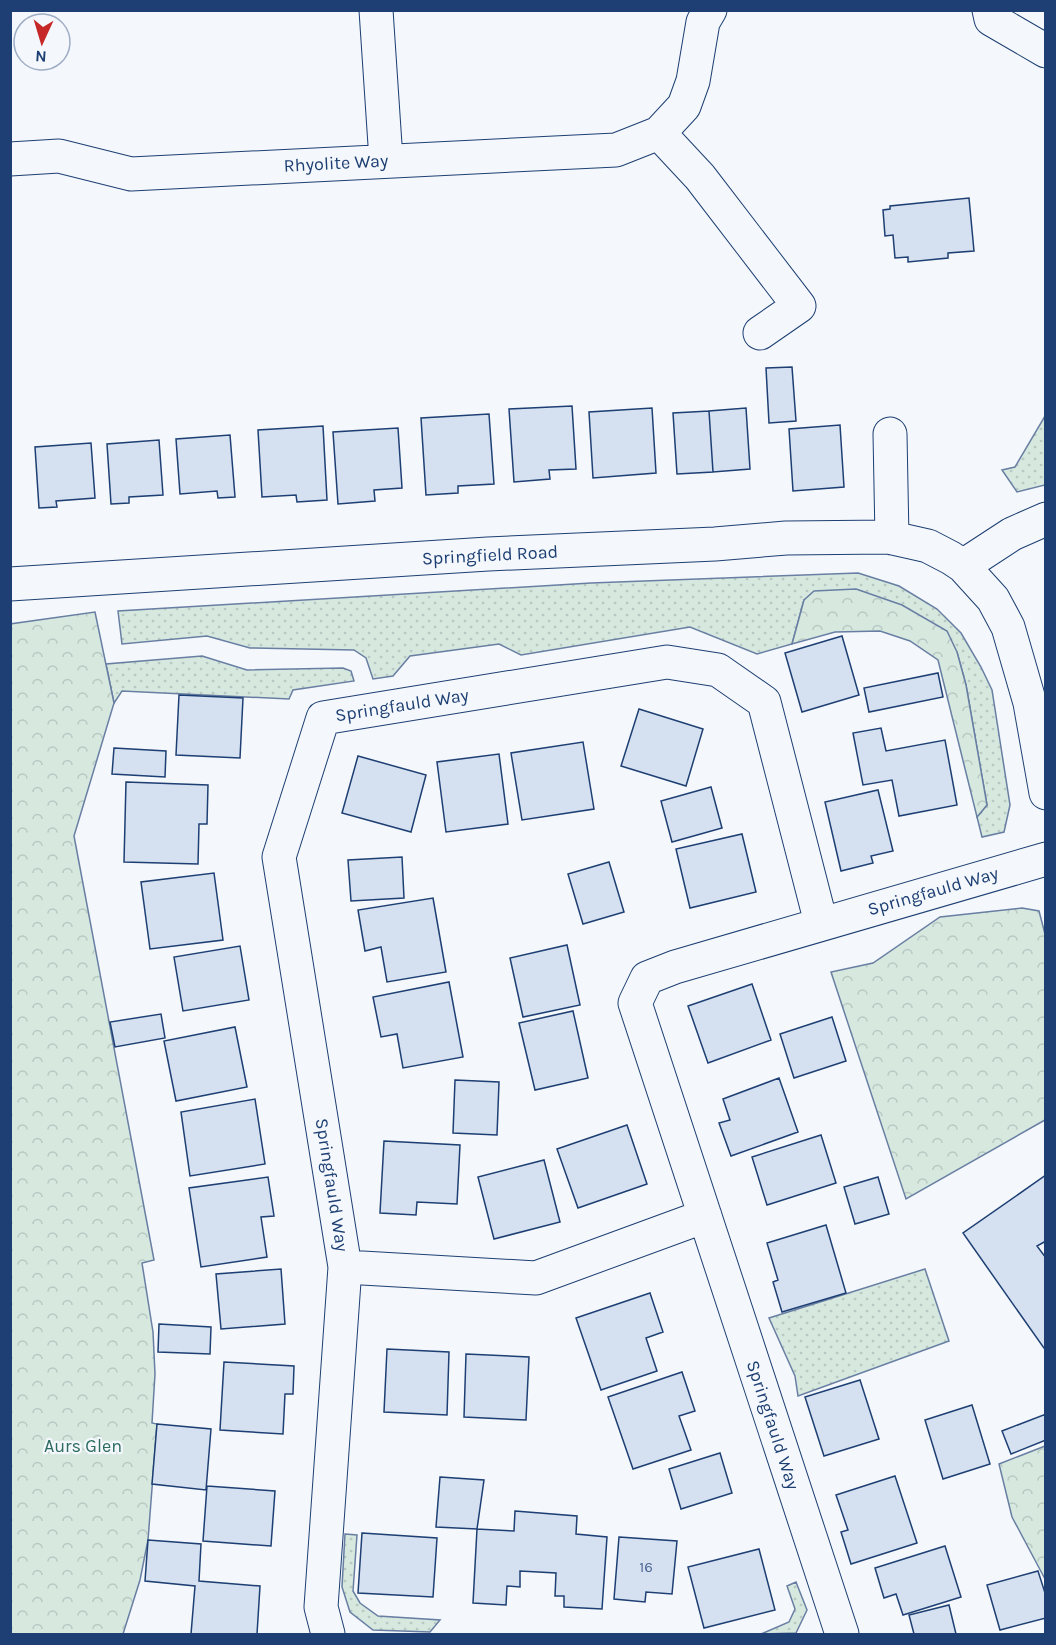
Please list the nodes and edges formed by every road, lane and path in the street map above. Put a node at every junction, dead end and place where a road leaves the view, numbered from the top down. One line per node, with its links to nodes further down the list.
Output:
1 (376, 10): 7 (street)
2 (710, 10): 5 (street, Rhyolite Way)
3 (989, 10): 4 (street)
4 (1046, 51)
5 (659, 133): 7 (street, Rhyolite Way); 8 (street)
6 (10, 159): 7 (street, Rhyolite Way)
7 (386, 160)
8 (760, 333)
9 (890, 434): 11 (street)
10 (1046, 519): 12 (street)
11 (892, 538): 12 (street, Springfield Road); 13 (street, Springfield Road)
12 (963, 566): 14 (street, Springfield Road)
13 (10, 584)
14 (1046, 793)
15 (1046, 859): 16 (street, Springfauld Way)
16 (821, 923): 17 (street, Springfauld Way); 18 (street, Springfauld Way)
17 (705, 1216): 18 (street, Springfauld Way); 20 (street, Springfauld Way)
18 (345, 1267): 19 (street, Springfauld Way)
19 (328, 1635)
20 (842, 1635)

